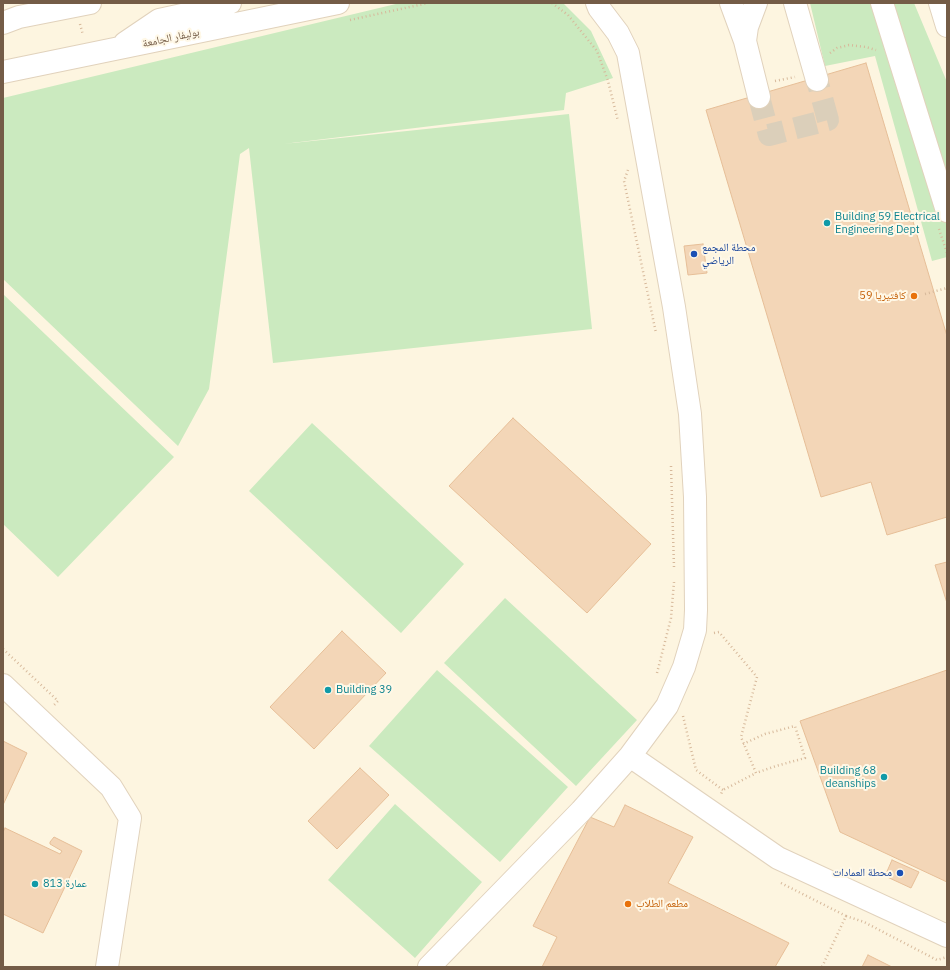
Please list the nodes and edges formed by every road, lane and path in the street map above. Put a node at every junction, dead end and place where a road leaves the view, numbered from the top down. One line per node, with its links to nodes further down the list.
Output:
1 (90, 3): 12 (street)
2 (230, 3): 15 (street)
3 (338, 3): 15 (street, بوليفار الجامعة)
4 (552, 3): 21 (path)
5 (582, 3): 19 (street)
6 (597, 3): 19 (street)
7 (732, 3): 14 (street)
8 (756, 3): 14 (street)
9 (795, 3): 18 (street)
10 (882, 3): 23 (street)
11 (940, 3): 13 (street)
12 (8, 20)
13 (947, 26)
14 (745, 41): 20 (street)
15 (116, 49): 17 (street, بوليفار الجامعة)
16 (879, 51): 18 (path)
17 (3, 72)
18 (815, 74): 20 (path)
19 (634, 89): 34 (street)
20 (758, 91)
21 (619, 123)
22 (630, 164): 26 (path)
23 (947, 211)
24 (947, 288): 25 (path)
25 (925, 294)
26 (656, 336)
27 (671, 460): 28 (path)
28 (674, 574)
29 (674, 582): 31 (path)
30 (713, 633): 33 (path)
31 (657, 677)
32 (3, 685): 41 (street)
33 (743, 744): 35 (path); 35 (path)
34 (630, 756): 39 (street); 42 (street)
35 (756, 773): 36 (path)
36 (723, 790)
37 (776, 881): 38 (path)
38 (846, 916): 40 (path); 43 (path)
39 (947, 936)
40 (947, 957)
41 (107, 967)
42 (428, 967)
43 (822, 967)

